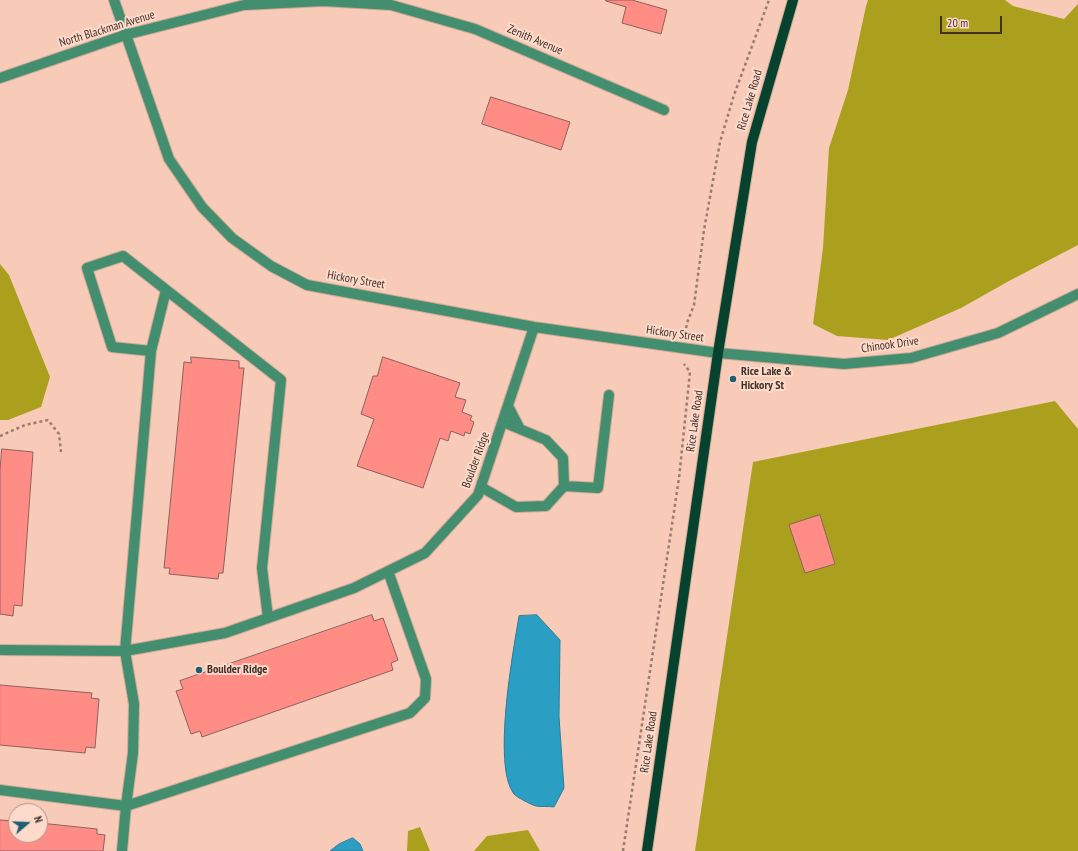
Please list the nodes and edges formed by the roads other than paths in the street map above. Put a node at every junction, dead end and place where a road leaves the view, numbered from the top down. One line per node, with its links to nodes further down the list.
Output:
1 (114, 0): 4 (street, Hickory Street)
2 (793, 0): 11 (main road, Rice Lake Road)
3 (391, 5): 4 (street, North Blackman Avenue); 6 (street, Zenith Avenue)
4 (125, 35): 5 (street, North Blackman Avenue); 9 (street, Hickory Street)
5 (0, 78)
6 (664, 110)
7 (166, 290): 10 (street); 10 (street); 19 (street)
8 (1078, 294): 11 (street, Chinook Drive)
9 (534, 327): 11 (street, Hickory Street); 13 (street, Boulder Ridge)
10 (151, 351): 21 (street)
11 (718, 353): 25 (main road, Rice Lake Road)
12 (609, 395): 16 (street)
13 (508, 406): 14 (street, Boulder Ridge); 15 (street)
14 (503, 422): 15 (street); 17 (street, Boulder Ridge)
15 (520, 429): 16 (street)
16 (564, 486): 17 (street)
17 (481, 487): 18 (street, Boulder Ridge)
18 (388, 571): 19 (street, Boulder Ridge); 23 (street)
19 (268, 618): 21 (street, Boulder Ridge)
20 (0, 650): 21 (street, Boulder Ridge)
21 (125, 651): 23 (street)
22 (0, 790): 23 (street)
23 (126, 806): 24 (street)
24 (122, 851)
25 (647, 851)

